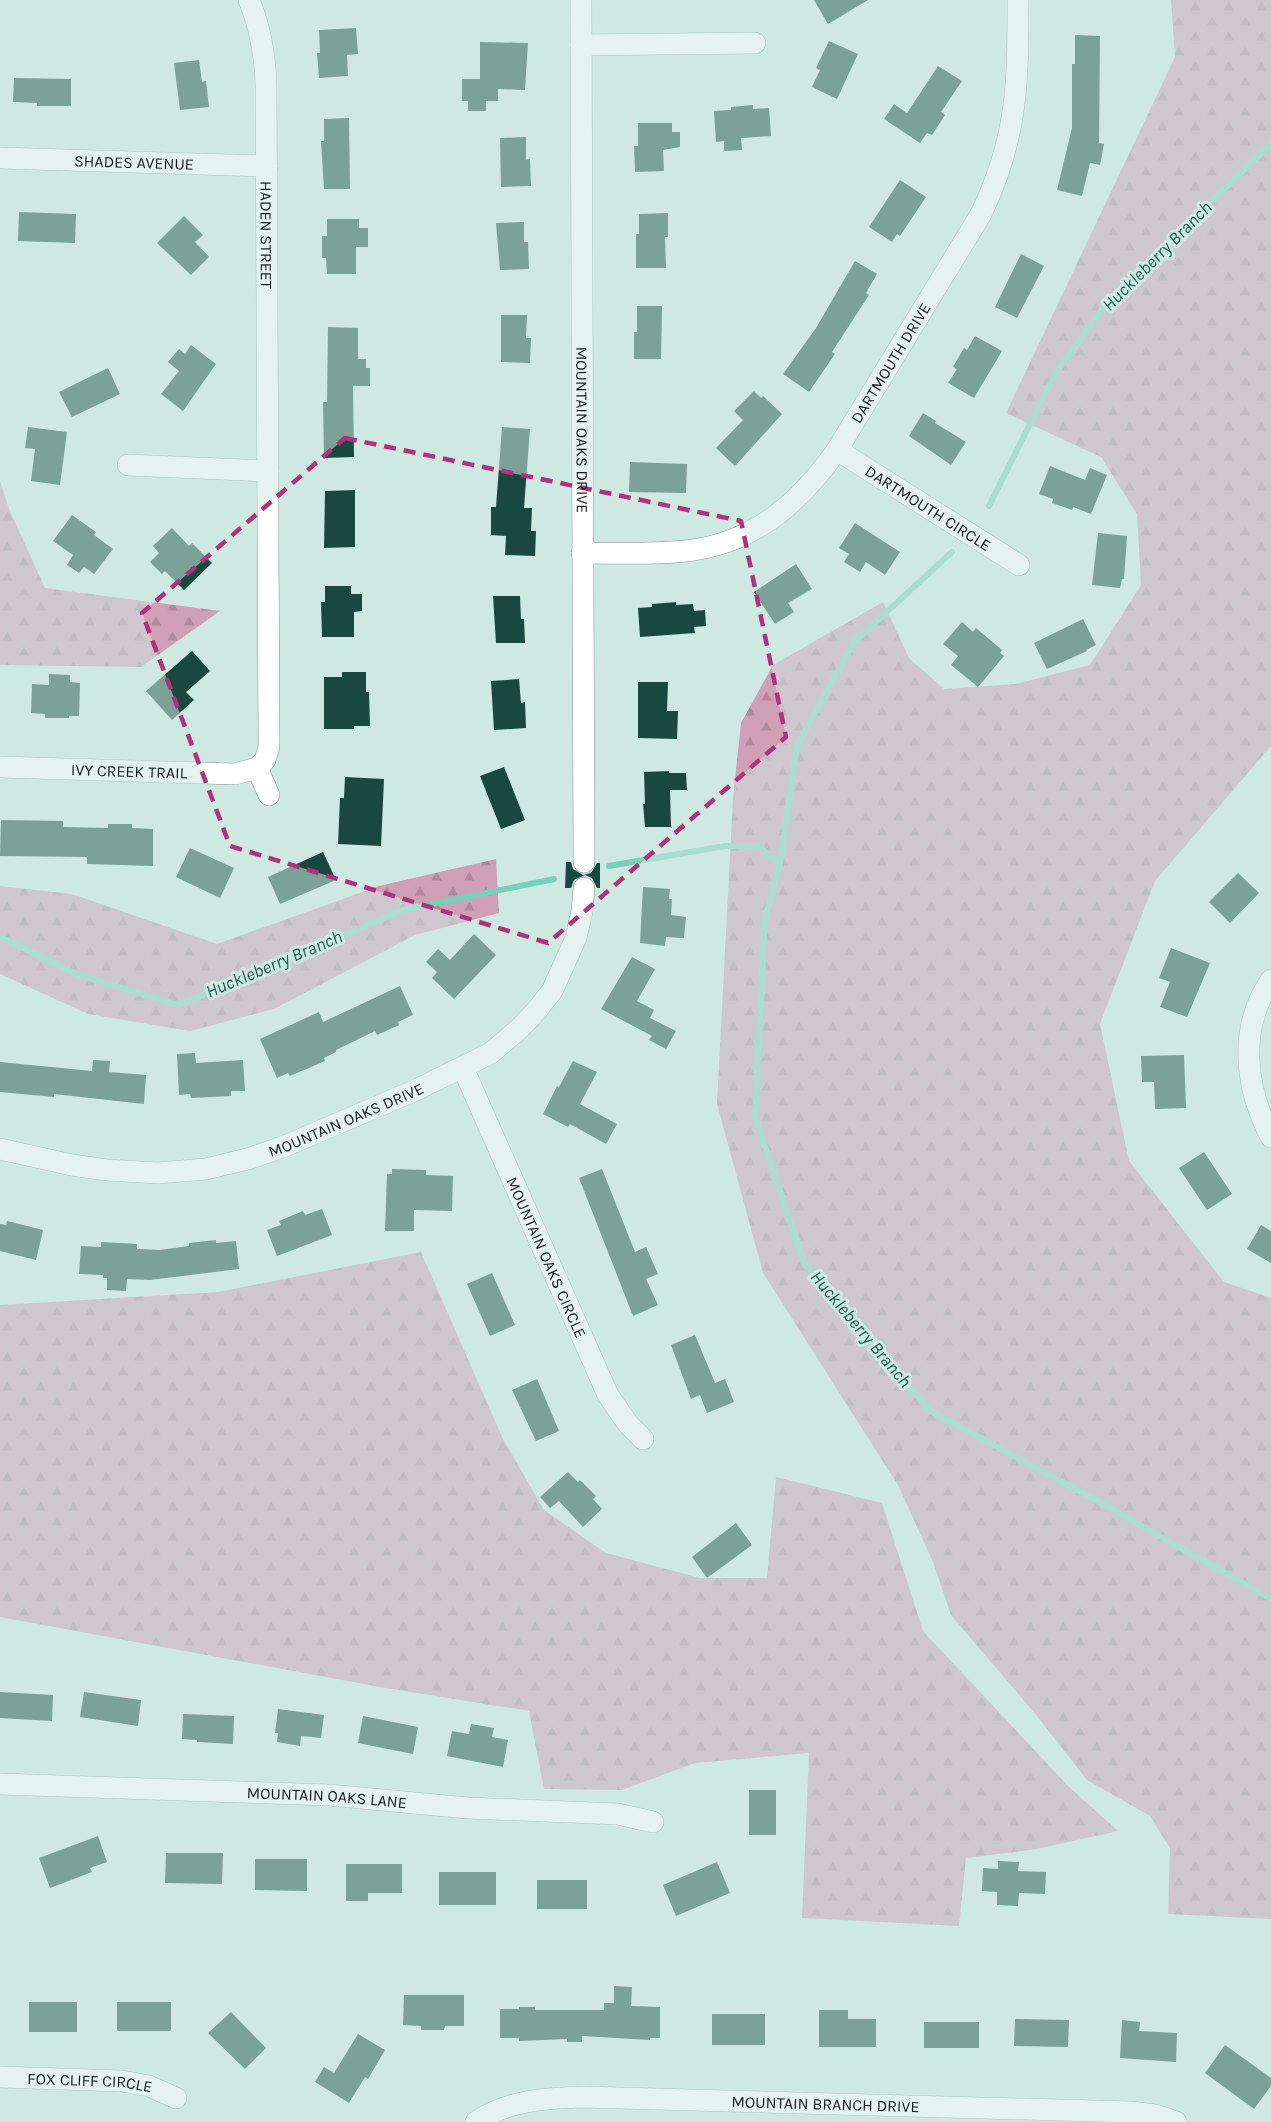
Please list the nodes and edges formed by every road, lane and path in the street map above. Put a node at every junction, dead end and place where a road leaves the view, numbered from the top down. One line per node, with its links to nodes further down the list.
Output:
1 (249, 0): 7 (street, HADEN STREET)
2 (581, 0): 5 (street, MOUNTAIN OAKS DRIVE)
3 (1018, 0): 8 (street, DARTMOUTH DRIVE)
4 (754, 43): 5 (street)
5 (581, 45): 11 (street, MOUNTAIN OAKS DRIVE)
6 (0, 158): 7 (street, SHADES AVENUE)
7 (267, 166): 10 (street, HADEN STREET)
8 (837, 450): 11 (street, DARTMOUTH DRIVE); 12 (street, DARTMOUTH CIRCLE)
9 (128, 465): 10 (street)
10 (268, 471): 14 (street, HADEN STREET)
11 (582, 553): 16 (street, MOUNTAIN OAKS DRIVE)
12 (1019, 565)
13 (0, 766): 14 (street, IVY CREEK TRAIL)
14 (257, 768): 15 (street)
15 (269, 795)
16 (584, 862)
17 (584, 888): 19 (street, MOUNTAIN OAKS DRIVE)
18 (1271, 980): 20 (street)
19 (463, 1068): 21 (street, MOUNTAIN OAKS DRIVE); 22 (street, MOUNTAIN OAKS CIRCLE)
20 (1271, 1137)
21 (0, 1149)
22 (643, 1439)
23 (0, 1784): 24 (street, MOUNTAIN OAKS LANE)
24 (653, 1822)
25 (0, 2077): 26 (street, FOX CLIFF CIRCLE)
26 (176, 2098)
27 (740, 2112): 28 (street, MOUNTAIN BRANCH DRIVE); 29 (street, MOUNTAIN BRANCH DRIVE)
28 (476, 2122)
29 (1176, 2122)

